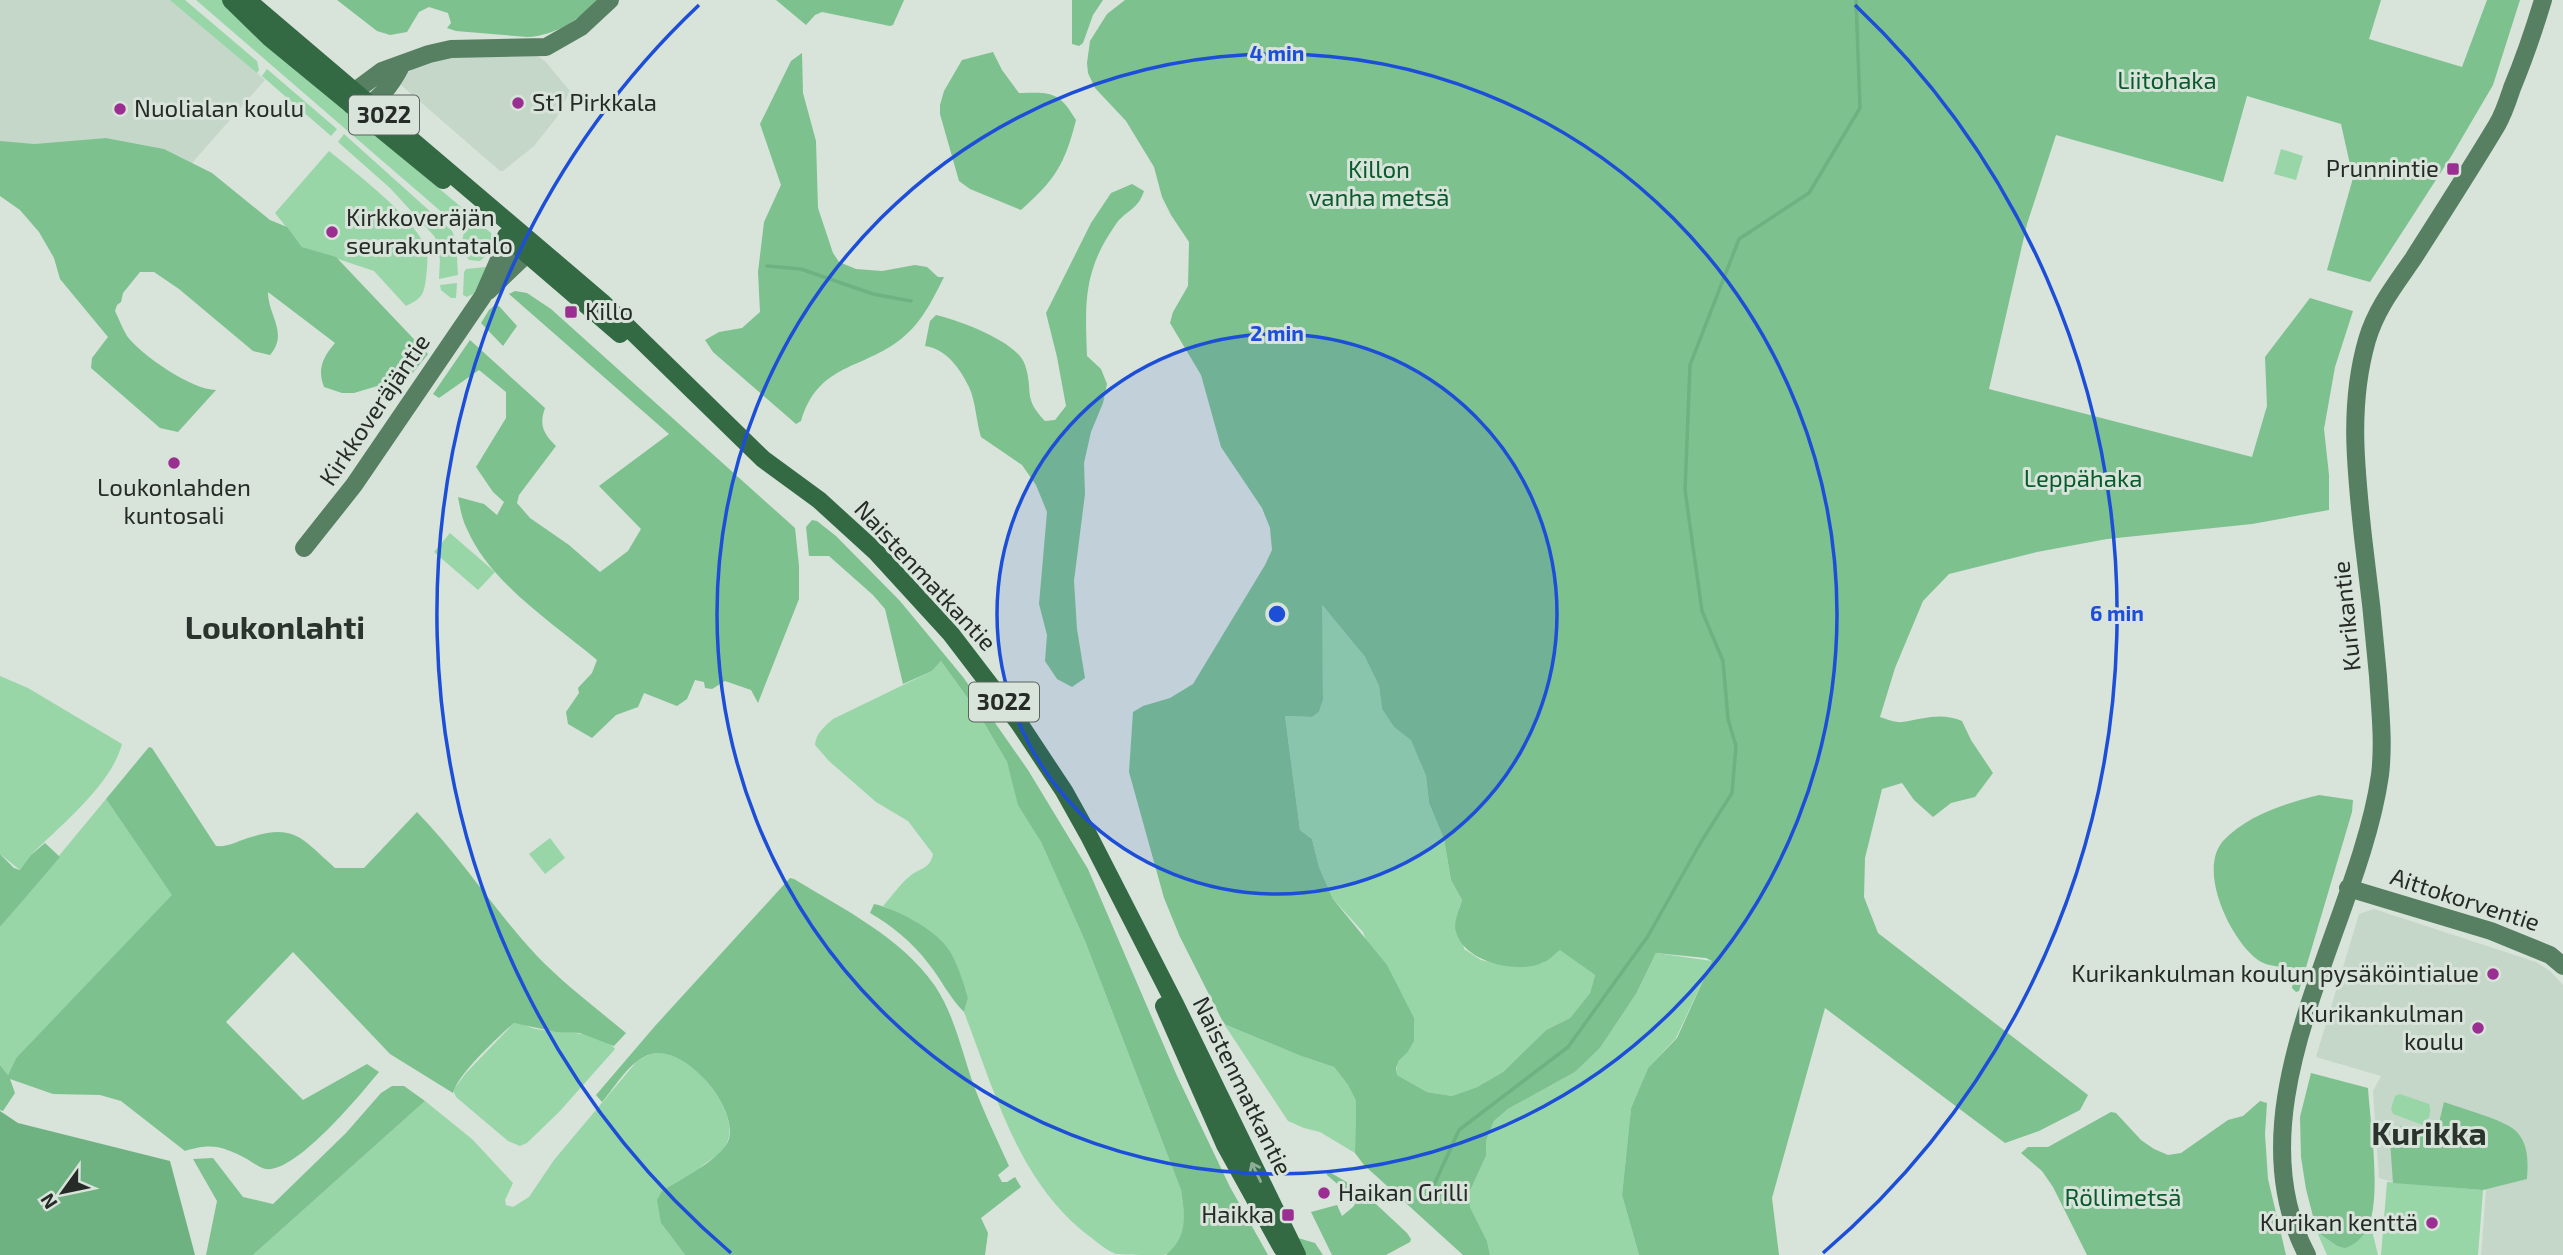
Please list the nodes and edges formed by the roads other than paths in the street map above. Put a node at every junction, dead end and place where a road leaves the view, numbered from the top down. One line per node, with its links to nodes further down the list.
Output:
1 (231, 0): 5 (main road, Naistenmatkantie / 3022)
2 (247, 0): 5 (main road, Naistenmatkantie / 3022)
3 (610, 0): 5 (main road)
4 (2543, 0): 10 (main road, Kurikantie)
5 (358, 103): 6 (main road, Naistenmatkantie / 3022)
6 (515, 237): 7 (main road, Naistenmatkantie / 3022); 8 (main road, Kirkkoveräjäntie)
7 (530, 250): 8 (main road, Kirkkoveräjäntie); 11 (main road, Naistenmatkantie / 3022)
8 (483, 296): 9 (main road, Kirkkoveräjäntie)
9 (304, 548)
10 (2348, 888): 12 (main road, Aittokorventie); 15 (main road, Kurikantie)
11 (1141, 940): 13 (main road, Naistenmatkantie / 3022); 14 (main road, Naistenmatkantie / 3022, one-way to 11)
12 (2563, 966)
13 (1286, 1255)
14 (1297, 1255)
15 (2307, 1255)

